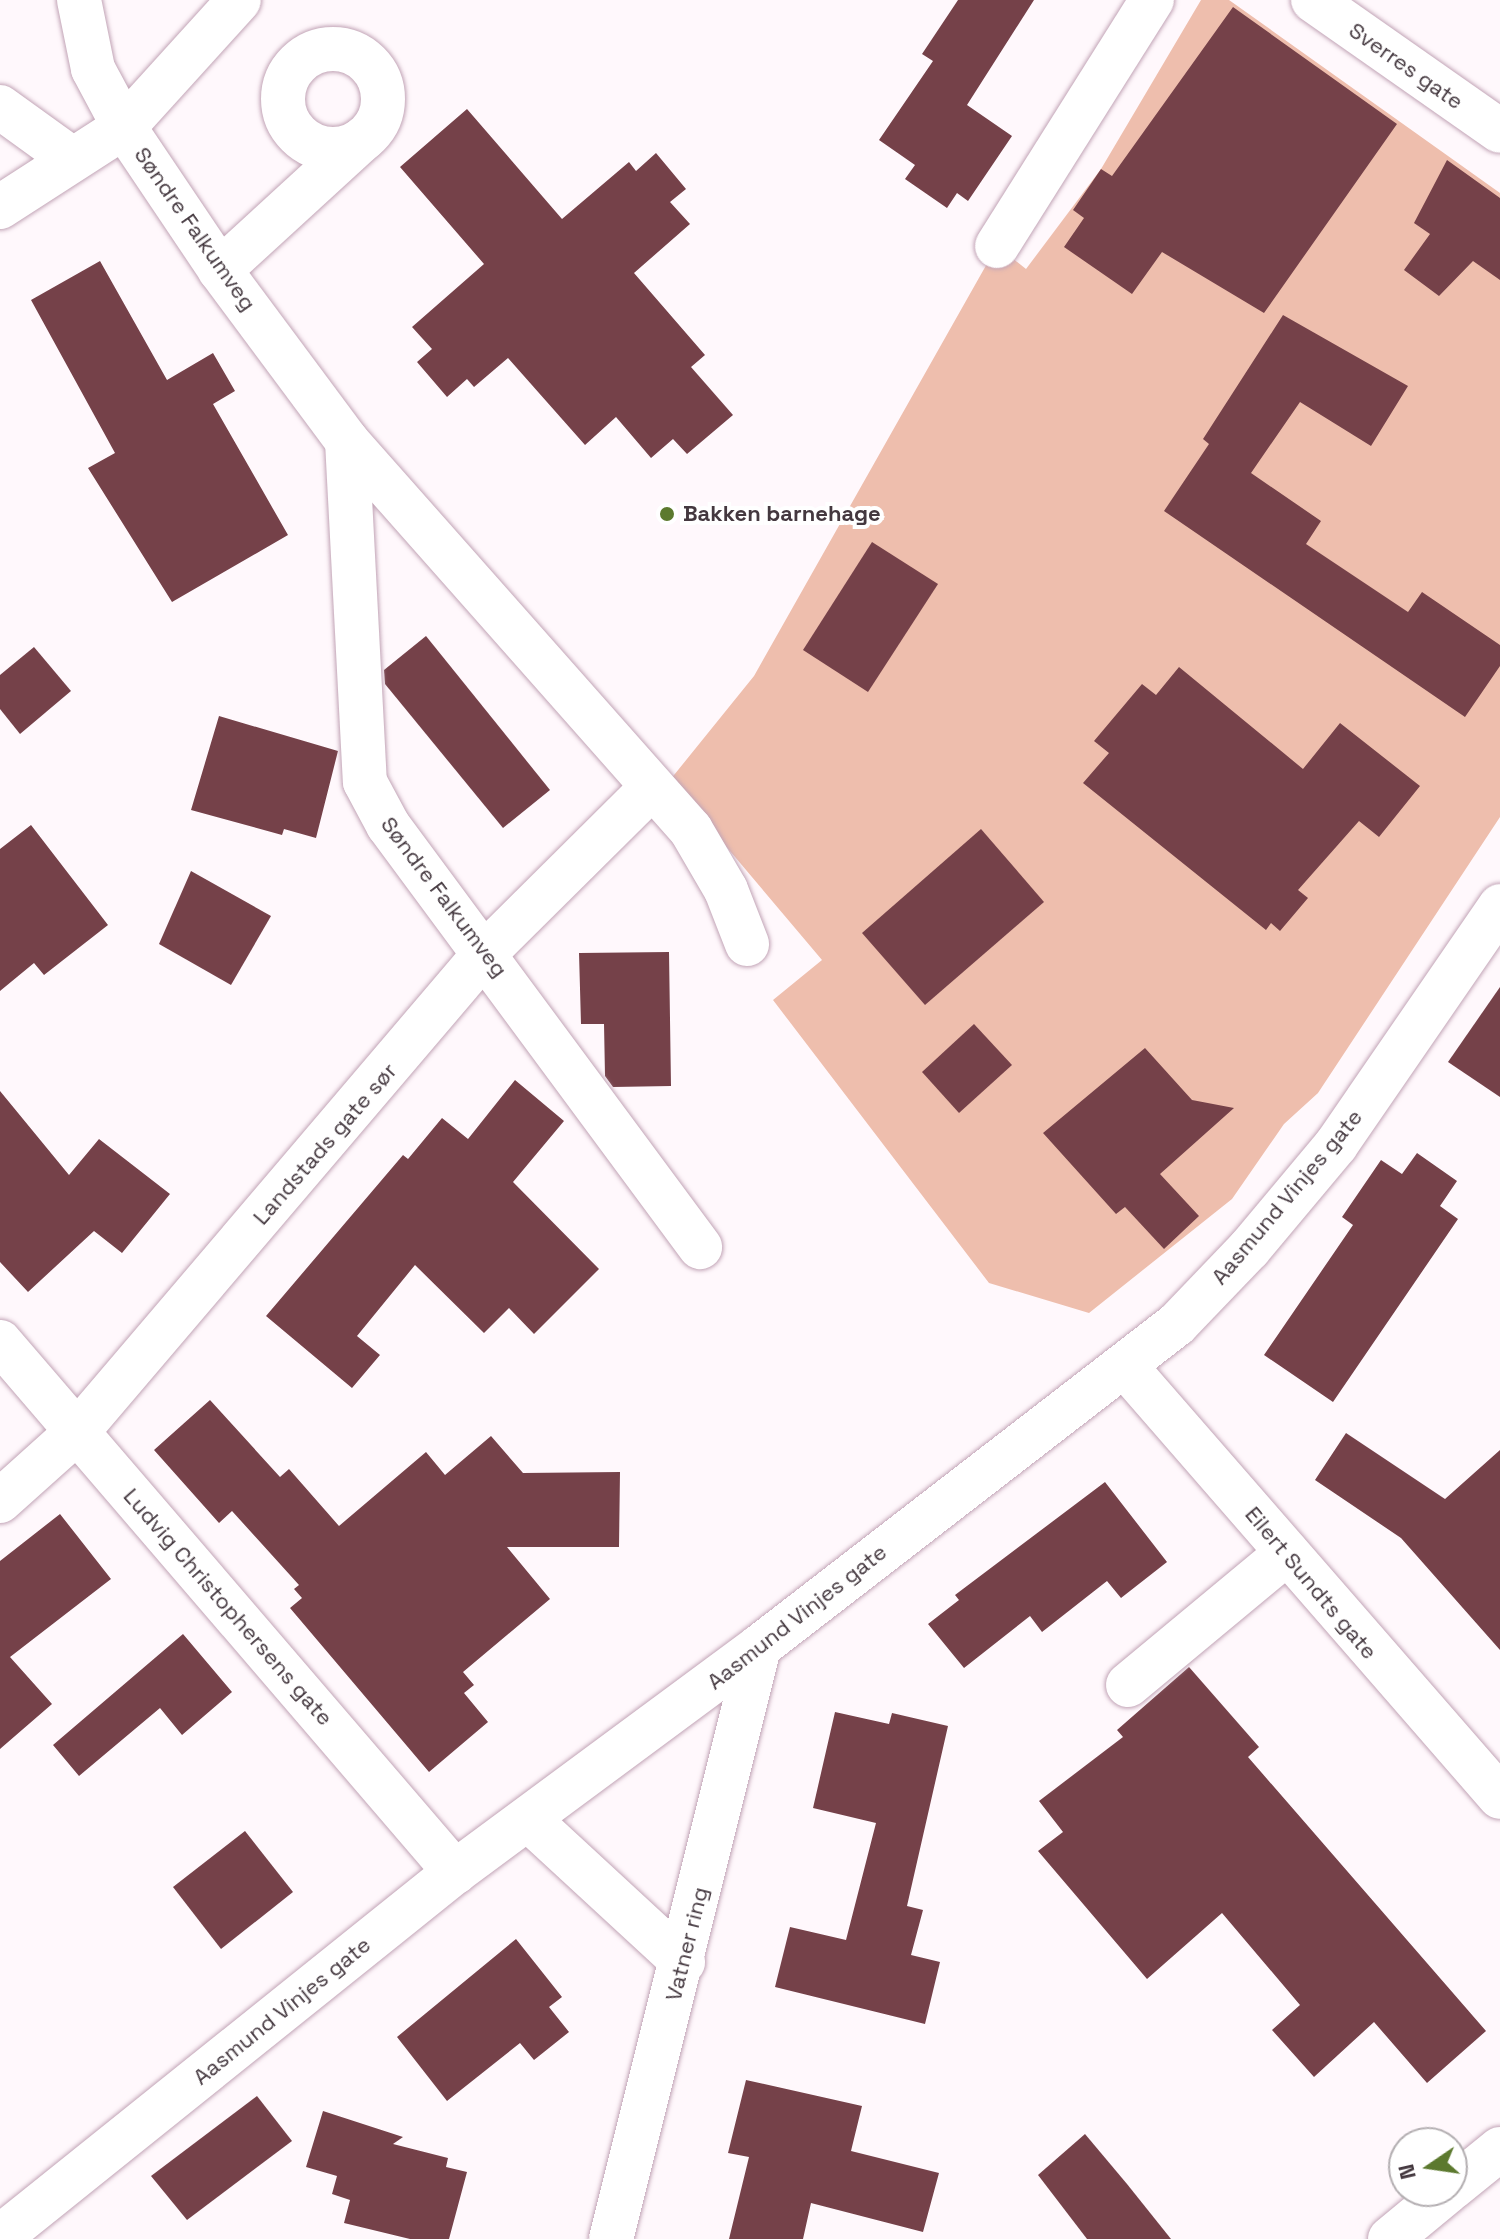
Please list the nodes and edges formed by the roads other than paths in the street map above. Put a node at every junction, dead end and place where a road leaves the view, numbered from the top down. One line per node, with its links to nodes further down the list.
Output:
1 (79, 0): 7 (street, Søndre Falkumveg)
2 (239, 0): 7 (street)
3 (1152, 0): 11 (street)
4 (1313, 0): 8 (street, Sverres gate)
5 (412, 94): 12 (street)
6 (0, 107): 9 (street)
7 (124, 127): 9 (street); 12 (street, Søndre Falkumveg)
8 (1500, 131)
9 (72, 159): 10 (street)
10 (0, 207)
11 (997, 246)
12 (220, 270): 13 (street, Søndre Falkumveg)
13 (347, 441): 14 (street, Søndre Falkumveg); 17 (street, Søndre Falkumveg)
14 (651, 788): 16 (street, Søndre Falkumveg); 17 (street, Landstads gate sør)
15 (1500, 906): 20 (street, Aasmund Vinjes gate)
16 (747, 944)
17 (486, 952): 18 (street, Søndre Falkumveg); 21 (street, Landstads gate sør)
18 (700, 1247)
19 (0, 1342): 21 (street, Ludvig Christophersens gate)
20 (1125, 1366): 23 (street, Eilert Sundts gate); 24 (street, Aasmund Vinjes gate)
21 (78, 1431): 22 (street, Landstads gate sør); 28 (street, Ludvig Christophersens gate)
22 (0, 1501)
23 (1287, 1553): 25 (street); 26 (street, Eilert Sundts gate)
24 (759, 1647): 27 (street, Aasmund Vinjes gate); 29 (street, Vatner ring)
25 (1128, 1685)
26 (1500, 1797)
27 (528, 1819): 28 (street, Aasmund Vinjes gate); 29 (street)
28 (455, 1872): 33 (street, Aasmund Vinjes gate)
29 (683, 1962): 34 (street, Vatner ring)
30 (1500, 2149): 31 (street)
31 (1468, 2175)
32 (1429, 2207): 35 (street)
33 (0, 2237)
34 (611, 2239)
35 (1390, 2239)

